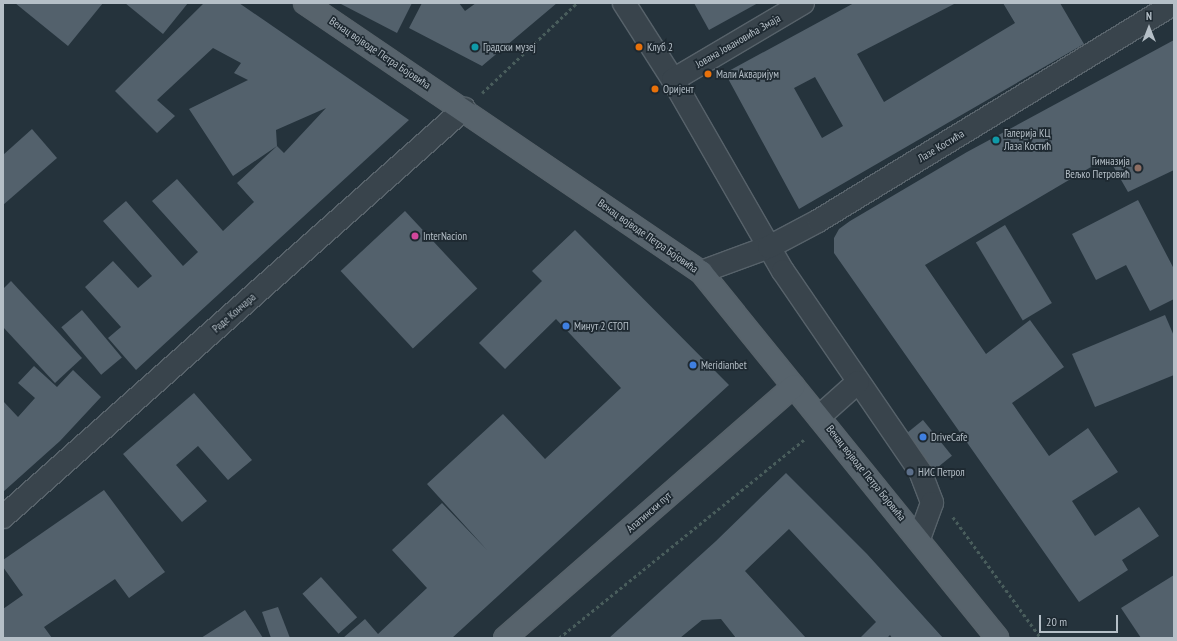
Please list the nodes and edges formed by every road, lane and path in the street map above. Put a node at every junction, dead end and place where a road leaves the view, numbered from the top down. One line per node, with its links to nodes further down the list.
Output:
1 (304, 3): 7 (main road, Венац војводе Петра Бојовића)
2 (577, 3): 7 (path)
3 (624, 3): 6 (street)
4 (803, 3): 6 (street, Јована Јовановића Змаја)
5 (1174, 4): 8 (street, Лазе Костића)
6 (673, 80): 8 (street)
7 (464, 109): 9 (main road, Венац војводе Петра Бојовића); 13 (street, Раде Кончара)
8 (769, 248): 9 (street, Лазе Костића); 10 (street)
9 (702, 272): 11 (main road, Венац војводе Петра Бојовића)
10 (858, 382): 12 (street); 14 (street)
11 (794, 386): 12 (main road, Венац војводе Петра Бојовића); 15 (main road, Апатински пут)
12 (823, 419): 14 (main road, Венац војводе Петра Бојовића); 16 (path)
13 (3, 517)
14 (919, 539): 17 (main road, Венац војводе Петра Бојовића)
15 (505, 638)
16 (559, 638)
17 (997, 638)

